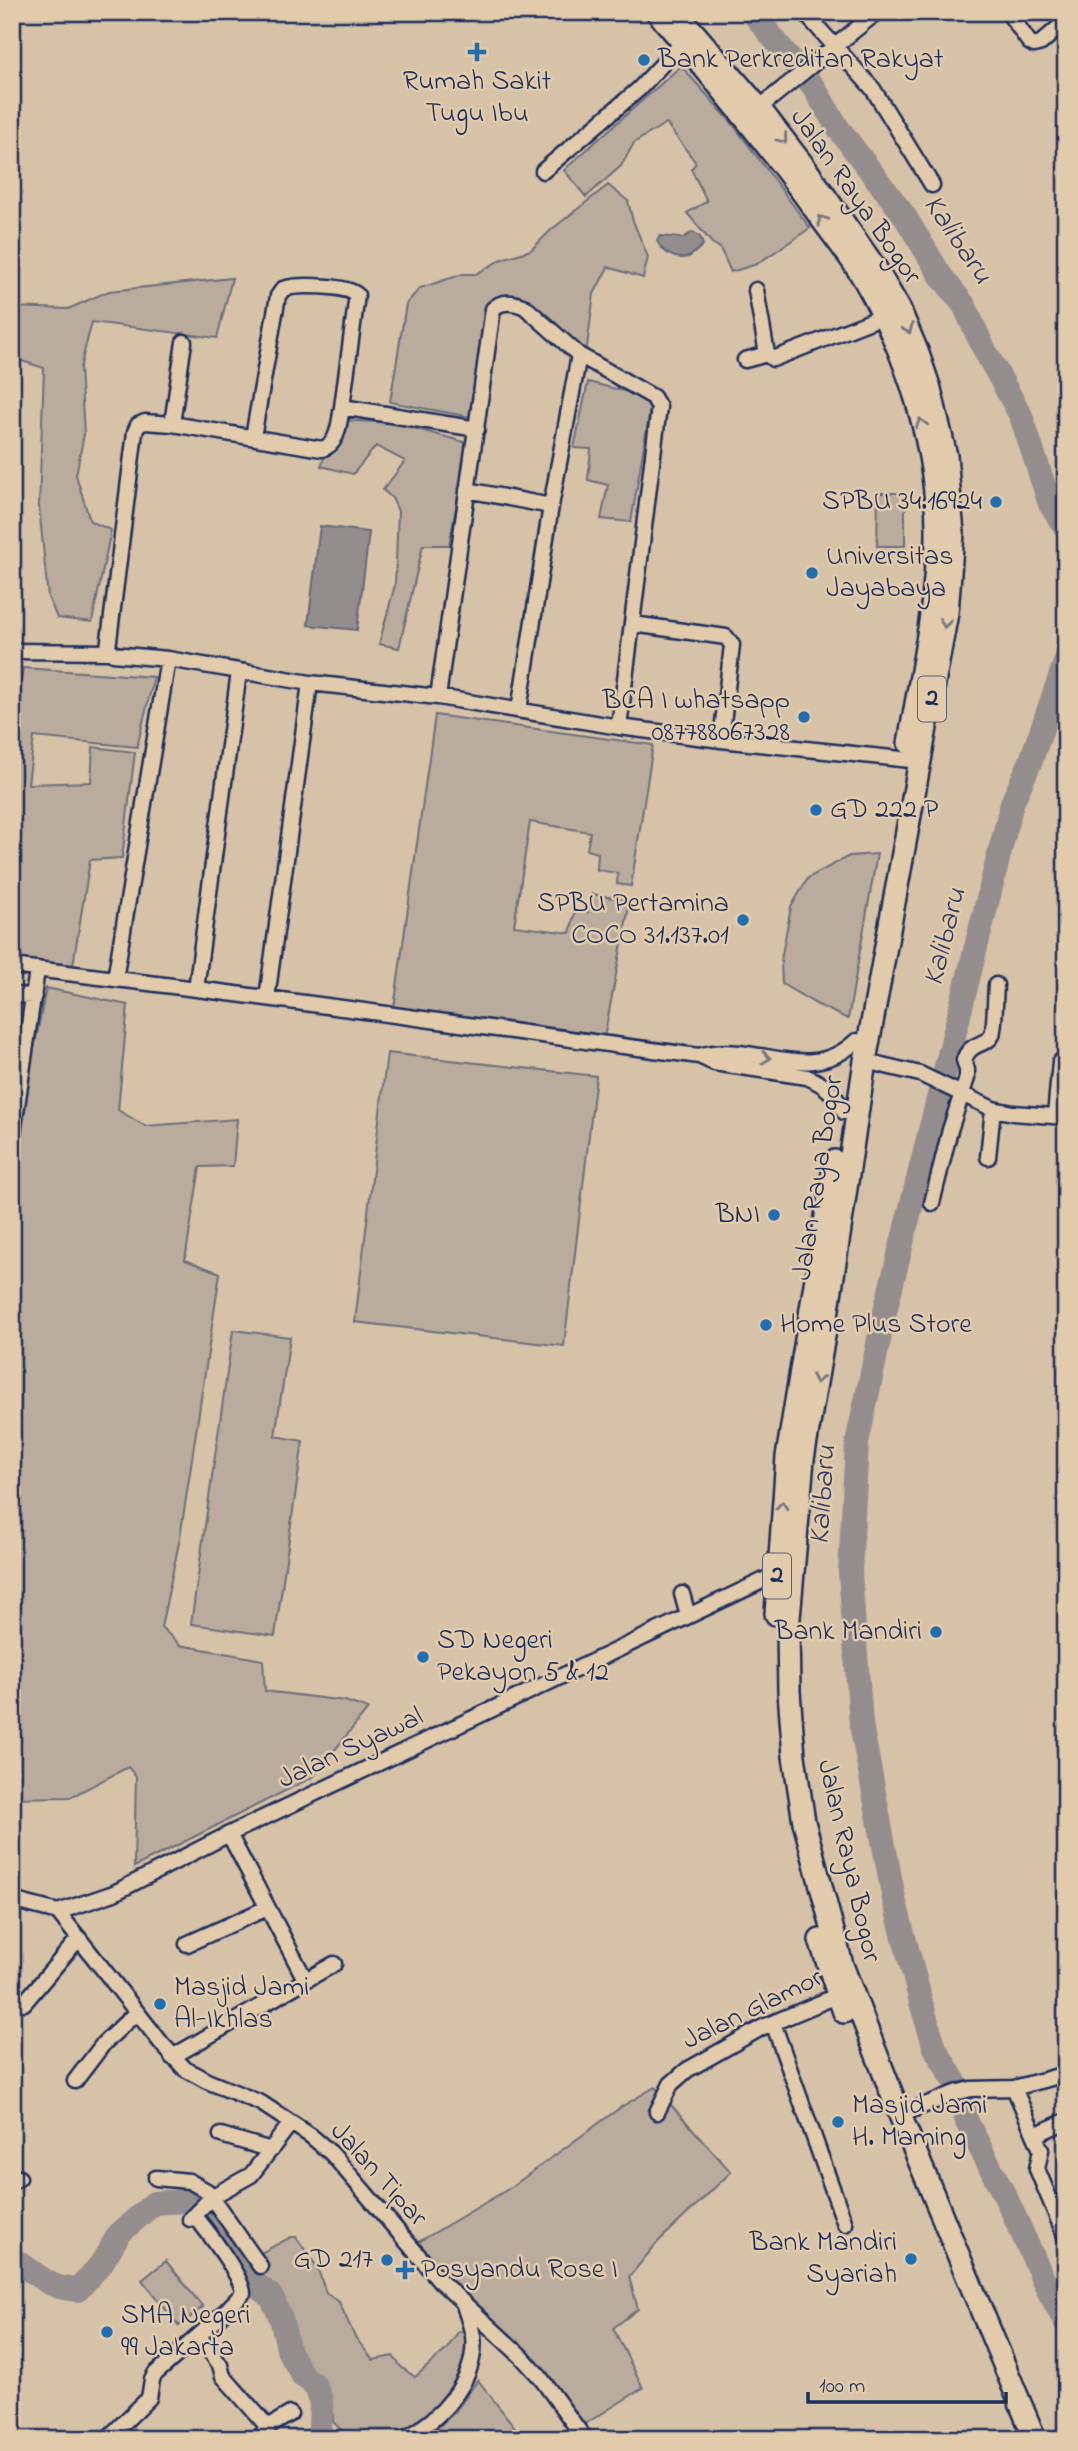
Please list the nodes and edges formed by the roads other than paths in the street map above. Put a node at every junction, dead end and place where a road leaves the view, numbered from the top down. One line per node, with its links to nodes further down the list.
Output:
1 (657, 12): 7 (highway, Jalan Raya Bogor / 2)
2 (676, 12): 9 (highway, Jalan Raya Bogor / 2)
3 (804, 12): 8 (street)
4 (877, 12): 8 (street)
5 (1008, 12): 6 (street)
6 (1066, 21)
7 (683, 42): 10 (street); 13 (highway, Jalan Raya Bogor / 2, one-way to 7)
8 (835, 47): 9 (street); 11 (street)
9 (759, 108): 22 (highway, Jalan Raya Bogor / 2, one-way to 22)
10 (543, 170)
11 (932, 185)
12 (756, 290): 15 (street)
13 (884, 316): 15 (street); 22 (highway, Jalan Raya Bogor / 2, one-way to 13)
14 (184, 342): 19 (street)
15 (766, 354): 17 (street)
16 (579, 355): 20 (street); 24 (street); 25 (street)
17 (745, 360)
18 (342, 407): 20 (street); 21 (street); 21 (street)
19 (172, 424): 21 (street); 27 (street)
20 (477, 429): 23 (street)
21 (253, 437)
22 (938, 458): 35 (highway, Jalan Raya Bogor / 2)
23 (467, 490): 24 (street); 31 (street)
24 (551, 506): 32 (street)
25 (633, 624): 33 (street); 34 (street)
26 (12, 651): 27 (street)
27 (110, 652): 28 (street)
28 (168, 659): 29 (street); 38 (street)
29 (239, 672): 30 (street); 40 (street)
30 (310, 683): 31 (street); 43 (street)
31 (438, 697): 32 (street)
32 (519, 710): 33 (street)
33 (619, 727): 34 (street)
34 (721, 740): 35 (street)
35 (913, 760): 44 (highway, Jalan Raya Bogor / 2)
36 (12, 966): 37 (street)
37 (37, 970): 38 (street); 42 (street)
38 (115, 979): 40 (street)
39 (996, 985): 48 (street)
40 (196, 989): 43 (street)
41 (12, 995): 42 (street)
42 (34, 996): 52 (street)
43 (267, 998): 47 (street)
44 (862, 1032): 45 (highway, Jalan Raya Bogor / 2); 47 (street); 50 (highway, Jalan Raya Bogor / 2)
45 (865, 1061): 48 (street); 50 (highway, Jalan Raya Bogor / 2)
46 (1060, 1062): 51 (street)
47 (808, 1070): 50 (street)
48 (956, 1090): 49 (street); 54 (street)
49 (993, 1109): 51 (street); 53 (street)
50 (851, 1113): 55 (highway, Jalan Raya Bogor / 2, one-way to 50); 66 (highway, Jalan Raya Bogor / 2, one-way to 66)
51 (1060, 1116)
52 (12, 1140)
53 (988, 1157)
54 (932, 1203)
55 (777, 1574): 57 (street, Jalan Syawal); 66 (highway, Jalan Raya Bogor / 2)
56 (682, 1594): 57 (street)
57 (688, 1616): 58 (street, Jalan Syawal)
58 (229, 1834): 60 (street); 61 (street, Jalan Syawal)
59 (12, 1900): 61 (street)
60 (267, 1908): 63 (street); 65 (street)
61 (58, 1912): 62 (street, Jalan Tipar)
62 (79, 1938): 67 (street); 68 (street, Jalan Tipar)
63 (187, 1944)
64 (334, 1964): 65 (street)
65 (305, 1979): 70 (street)
66 (844, 1992): 69 (street, Jalan Glamor); 75 (highway, Jalan Raya Bogor / 2); 93 (highway, Jalan Raya Bogor / 2)
67 (24, 2003)
68 (137, 2012): 70 (street, Jalan Tipar); 72 (street)
69 (773, 2023): 74 (street, Jalan Glamor); 83 (street)
70 (172, 2056): 77 (street, Jalan Tipar)
71 (1066, 2074): 73 (street)
72 (75, 2081)
73 (1014, 2088): 75 (street); 78 (street)
74 (657, 2112)
75 (900, 2115): 94 (highway, Jalan Raya Bogor / 2)
76 (1066, 2121): 78 (street)
77 (291, 2123): 80 (street); 86 (street, Jalan Tipar)
78 (1035, 2134): 84 (street)
79 (220, 2135): 80 (street)
80 (271, 2150): 82 (street)
81 (156, 2178): 82 (street)
82 (212, 2197): 85 (street); 87 (street)
83 (845, 2224)
84 (1066, 2238)
85 (260, 2266)
86 (464, 2304): 91 (street); 92 (street, Jalan Tipar)
87 (199, 2336): 89 (street); 90 (street)
88 (290, 2414): 89 (street)
89 (263, 2433)
90 (107, 2439)
91 (404, 2439)
92 (585, 2439)
93 (1019, 2439)
94 (1035, 2439)

